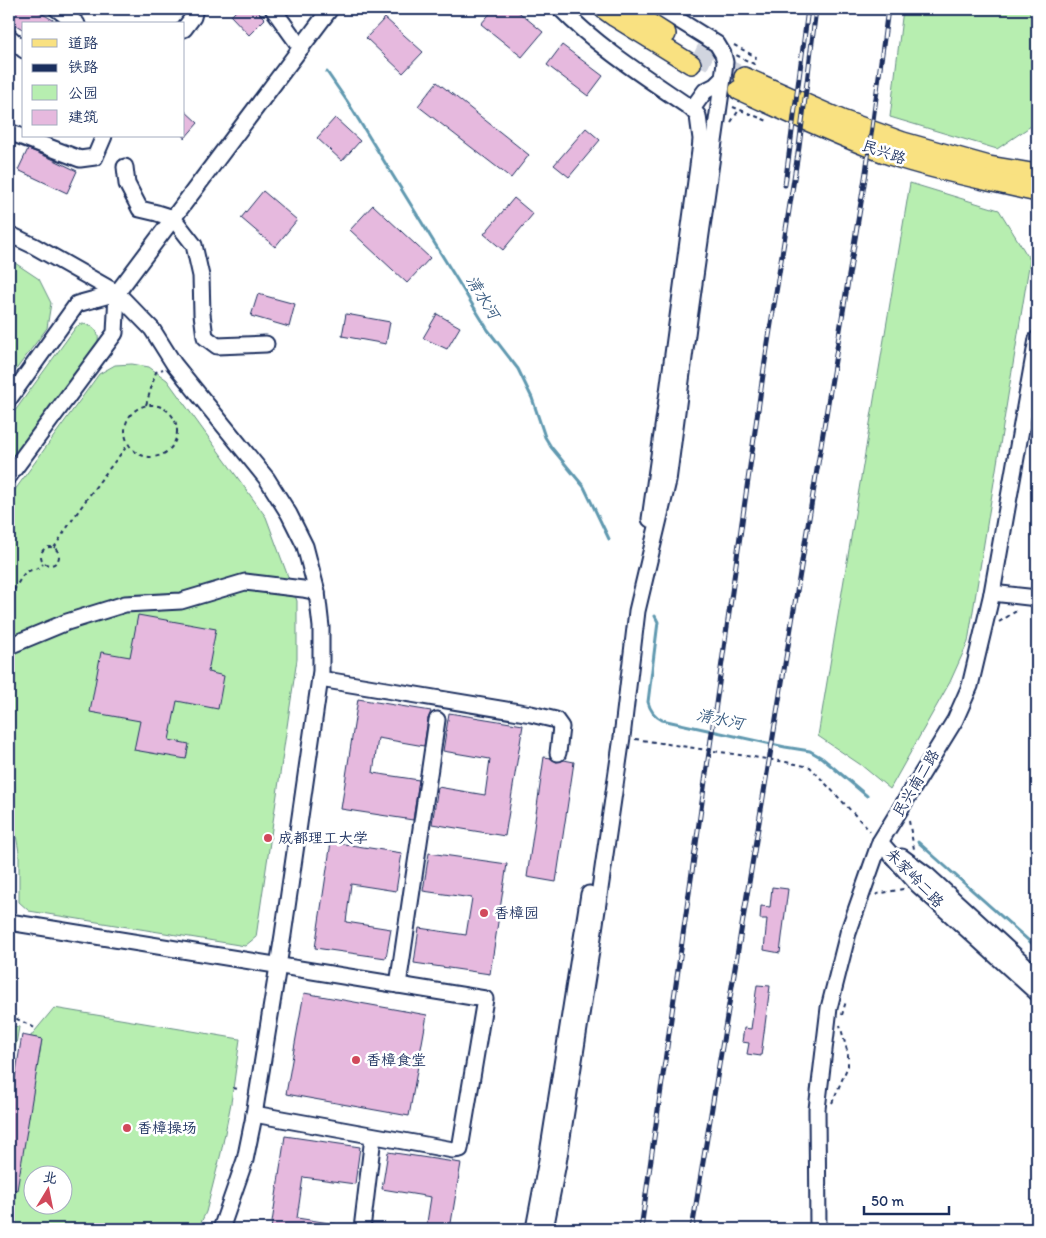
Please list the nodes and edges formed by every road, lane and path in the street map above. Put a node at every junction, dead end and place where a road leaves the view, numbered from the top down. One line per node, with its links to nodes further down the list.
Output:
1 (57, 9): 9 (street)
2 (195, 9): 10 (street)
3 (273, 9): 14 (street)
4 (561, 9): 17 (street)
5 (604, 9): 6 (main road)
6 (627, 9)
7 (661, 9): 12 (street)
8 (322, 12): 14 (street)
9 (75, 22)
10 (185, 28)
11 (9, 37): 13 (street)
12 (717, 44): 15 (path); 16 (street)
13 (22, 48)
14 (301, 48): 25 (street)
15 (736, 55)
16 (723, 78): 17 (street); 46 (street)
17 (692, 109): 70 (street)
18 (9, 132): 19 (street)
19 (22, 137)
20 (25, 138): 21 (street)
21 (103, 138)
22 (125, 167): 25 (street)
23 (1037, 174): 24 (main road, 民兴路)
24 (1037, 192)
25 (174, 218): 27 (street); 29 (street)
26 (9, 234): 27 (street)
27 (117, 293): 30 (street); 31 (street); 34 (street)
28 (1037, 339): 38 (street, 民兴南二路)
29 (266, 344)
30 (174, 364): 32 (path); 37 (street)
31 (9, 399)
32 (146, 406): 33 (path); 33 (path)
33 (129, 444): 35 (path)
34 (9, 476)
35 (54, 548): 36 (path); 36 (path)
36 (44, 564): 39 (path)
37 (317, 592): 43 (street); 44 (street)
38 (992, 593): 40 (street); 49 (street, 民兴南二路)
39 (9, 597)
40 (1037, 598)
41 (1021, 608): 42 (path)
42 (998, 622)
43 (9, 646)
44 (320, 679): 47 (street); 54 (street)
45 (437, 720): 56 (street)
46 (622, 737): 49 (path); 71 (street)
47 (558, 753)
48 (908, 819): 50 (path)
49 (880, 842): 55 (street, 朱家岭二路); 57 (street, 朱家岭二路); 72 (street, 民兴南二路)
50 (914, 851)
51 (877, 894): 52 (path)
52 (874, 902)
53 (9, 922): 54 (street)
54 (278, 966): 56 (street); 66 (street)
55 (1037, 976)
56 (398, 985): 67 (street)
57 (1037, 993)
58 (846, 999): 60 (path)
59 (9, 1015): 62 (path)
60 (842, 1016)
61 (840, 1025): 65 (path)
62 (37, 1029)
63 (233, 1088): 64 (path)
64 (238, 1089)
65 (830, 1107)
66 (254, 1114): 67 (street); 68 (street)
67 (373, 1137): 69 (street)
68 (222, 1229)
69 (362, 1229)
70 (534, 1229)
71 (545, 1229)
72 (818, 1229)

